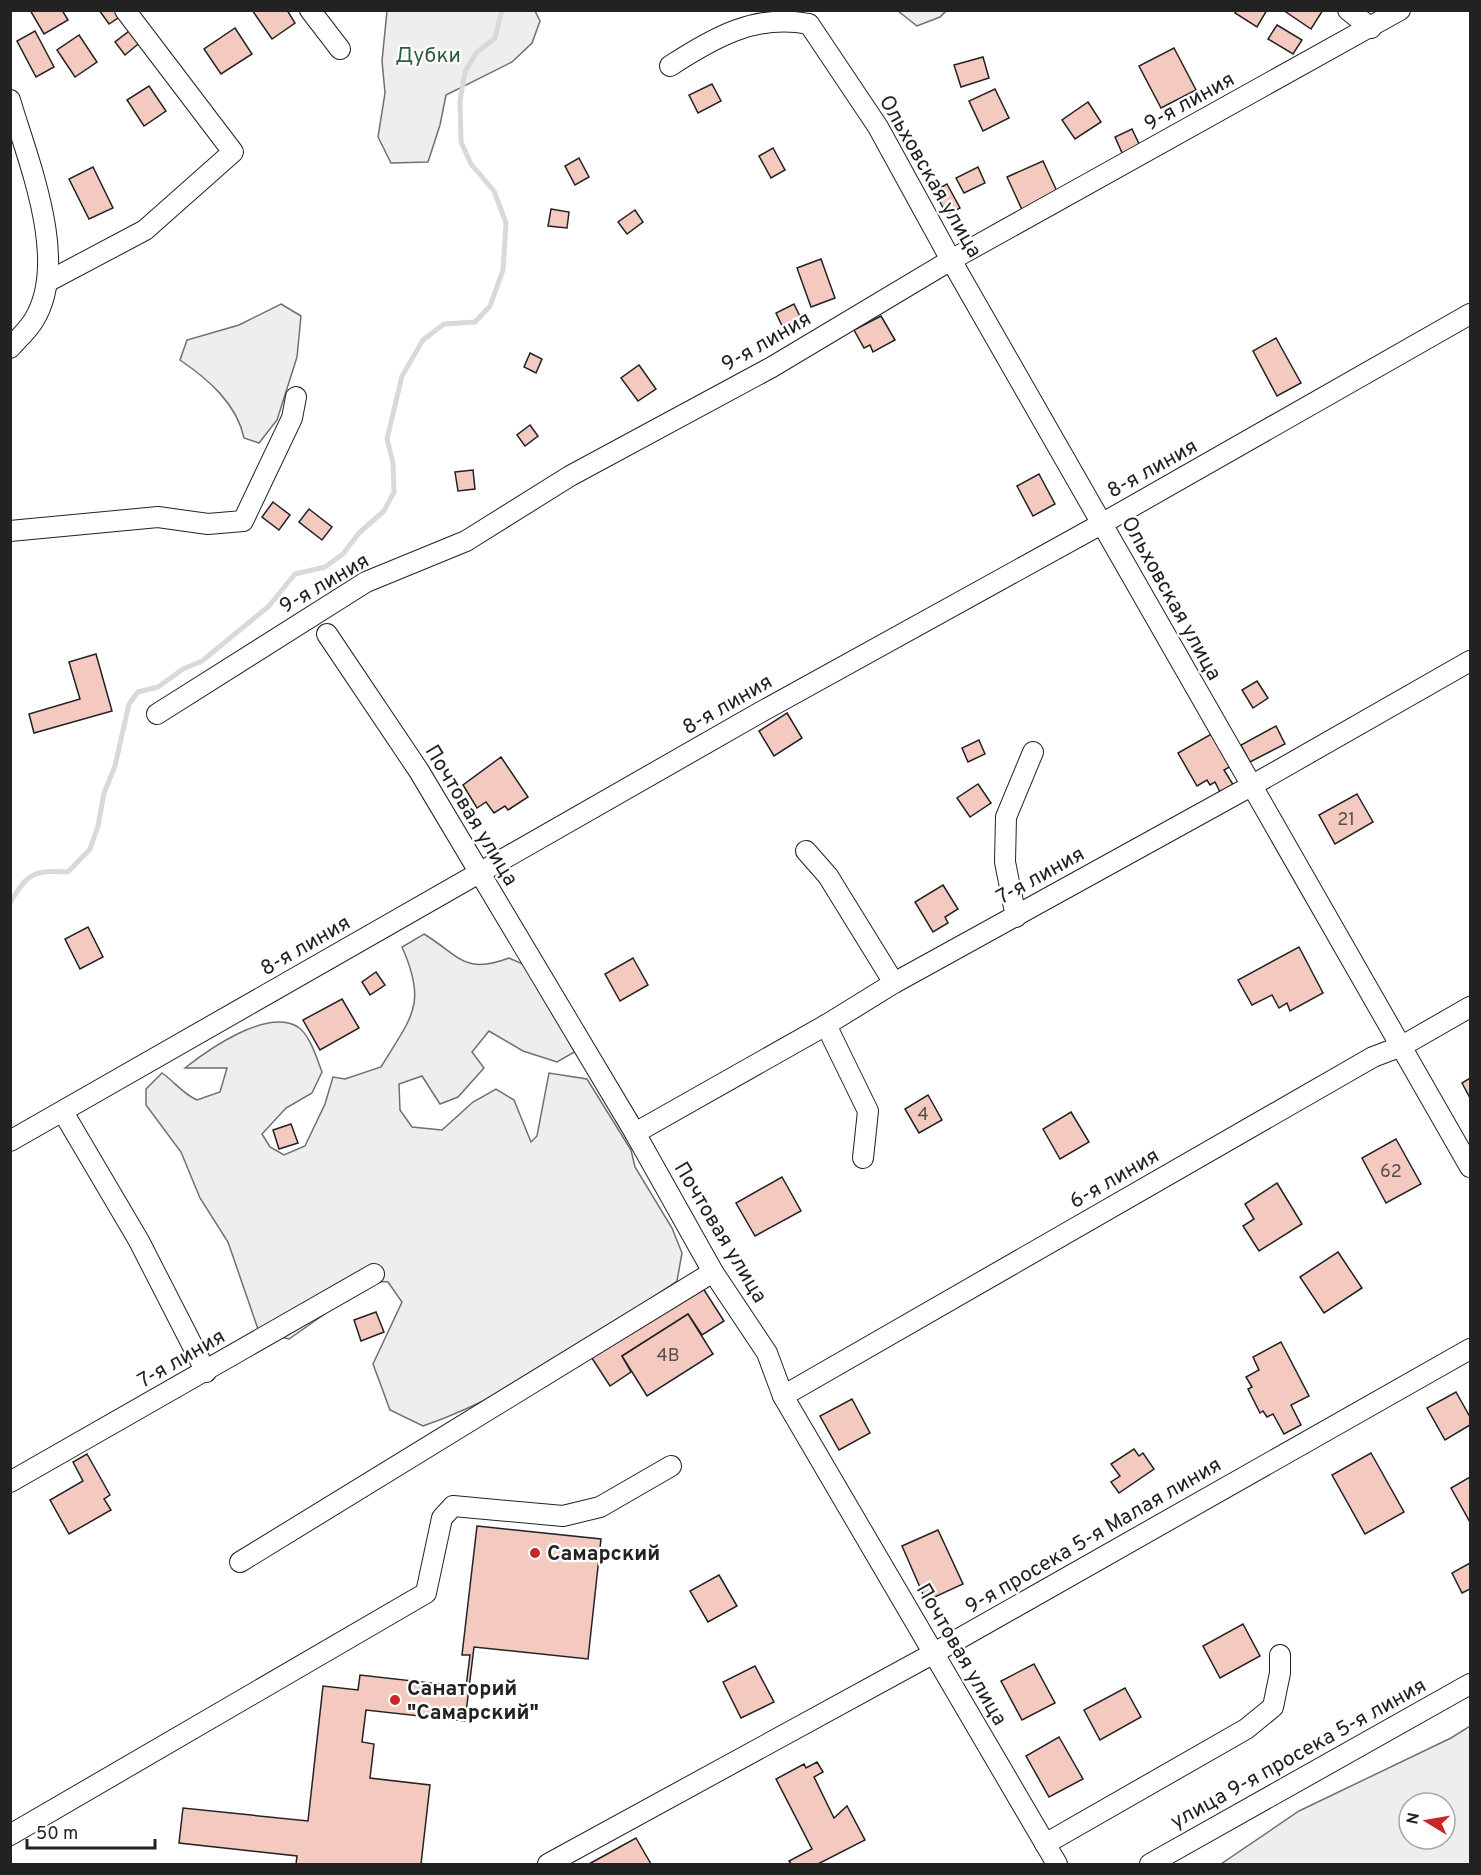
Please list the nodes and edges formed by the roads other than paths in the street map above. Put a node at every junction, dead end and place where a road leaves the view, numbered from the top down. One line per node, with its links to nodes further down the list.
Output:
1 (125, 10): 10 (street)
2 (310, 10): 6 (street)
3 (1348, 10): 5 (street)
4 (1401, 10): 5 (street, 9-я линия)
5 (1371, 27): 9 (street, 9-я линия)
6 (340, 49)
7 (670, 66): 9 (street, Ольховская улица)
8 (10, 100): 10 (street)
9 (951, 260): 14 (street, Ольховская улица); 18 (street, 9-я линия)
10 (47, 282): 12 (street)
11 (1470, 314): 14 (street, 8-я линия)
12 (10, 348)
13 (296, 397): 15 (street)
14 (1103, 523): 20 (street, Ольховская улица); 22 (street, 8-я линия)
15 (10, 531)
16 (327, 634): 22 (street, Почтовая улица)
17 (1470, 661): 20 (street, 7-я линия)
18 (157, 714)
19 (1033, 752): 23 (street)
20 (1251, 786): 23 (street, 7-я линия); 27 (street, Ольховская улица)
21 (806, 851): 24 (street)
22 (479, 873): 28 (street, 8-я линия); 29 (street, Почтовая улица)
23 (1016, 916): 24 (street, 7-я линия)
24 (894, 982): 26 (street, 7-я линия)
25 (1470, 1007): 27 (street, 6-я линия)
26 (826, 1025): 29 (street, 7-я линия); 31 (street)
27 (1402, 1046): 32 (street, Ольховская улица); 37 (street, 6-я линия)
28 (63, 1112): 30 (street, 8-я линия); 36 (street)
29 (635, 1133): 33 (street, Почтовая улица)
30 (10, 1141)
31 (863, 1158)
32 (1470, 1167)
33 (713, 1272): 37 (street, Почтовая улица); 40 (street)
34 (374, 1274): 36 (street, 7-я линия)
35 (1470, 1349): 41 (street, 9-я просека 5-я Малая линия)
36 (206, 1372): 39 (street, 7-я линия)
37 (783, 1396): 41 (street, Почтовая улица)
38 (671, 1466): 44 (street)
39 (10, 1482)
40 (240, 1562)
41 (934, 1653): 45 (street, Почтовая улица); 46 (street, 9-я просека 5-я Малая линия)
42 (1280, 1655): 45 (street)
43 (1470, 1684): 48 (street, улица 9-я просека 5-я линия)
44 (10, 1836)
45 (1045, 1844): 47 (street, Почтовая улица)
46 (548, 1864)
47 (1057, 1864)
48 (1150, 1864)

